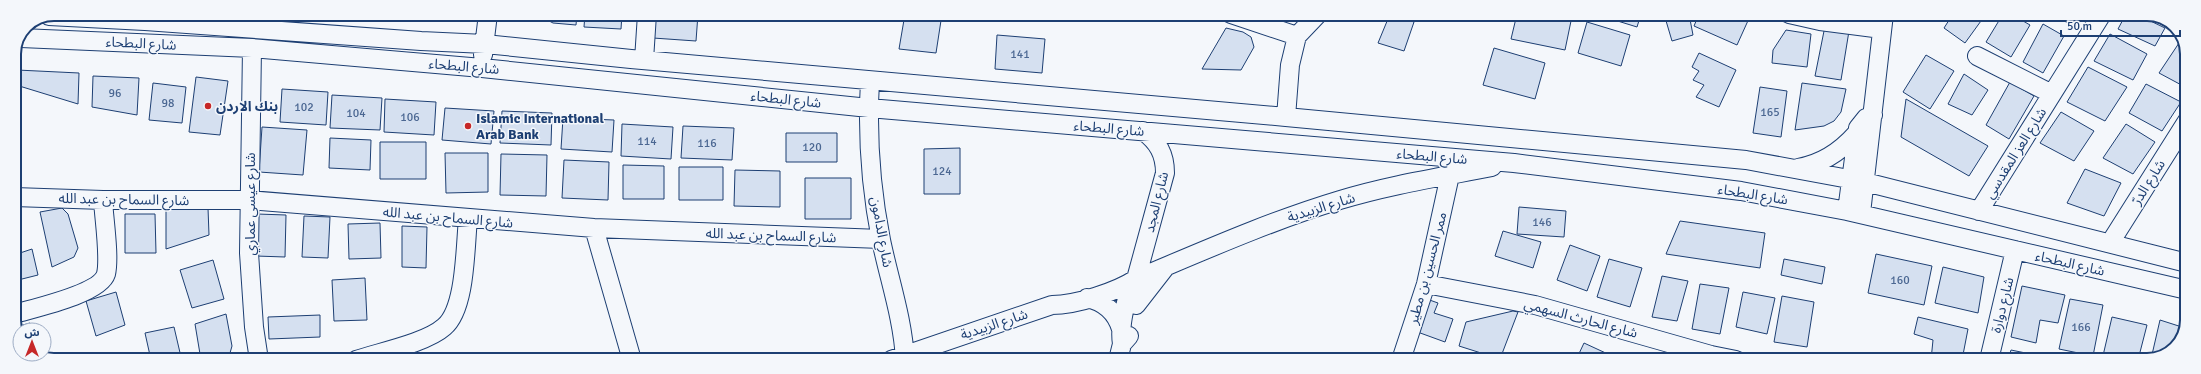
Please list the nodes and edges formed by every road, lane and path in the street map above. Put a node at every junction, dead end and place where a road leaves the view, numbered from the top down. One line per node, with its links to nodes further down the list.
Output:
1 (144, 21): 11 (street, شارع البطحاء)
2 (487, 21): 11 (street)
3 (647, 21): 14 (street)
4 (1252, 21): 9 (street)
5 (1311, 21): 9 (street)
6 (1823, 21): 7 (street)
7 (1883, 21): 19 (street)
8 (2098, 21): 17 (street, شارع العز المقدسي)
9 (1297, 36): 20 (street)
10 (26, 38): 12 (street, شارع البطحاء)
11 (485, 44): 14 (street, شارع البطحاء); 15 (street)
12 (252, 48): 15 (street, شارع البطحاء); 30 (street, شارع عيسى عماري)
13 (1977, 56): 17 (street, شارع العز المقدسي)
14 (644, 60): 16 (street, شارع البطحاء)
15 (482, 68): 18 (street, شارع البطحاء)
16 (870, 82): 18 (street, شارع الدامون); 20 (street, شارع البطحاء)
17 (2052, 94): 31 (street, شارع العز المقدسي)
18 (869, 108): 21 (street, شارع البطحاء); 35 (street, شارع الدامون)
19 (1873, 115): 23 (street); 27 (street)
20 (1286, 117): 25 (street, شارع البطحاء)
21 (1143, 131): 24 (street, شارع البطحاء); 40 (street, شارع المجد)
22 (2180, 132): 36 (street, شارع الدرّ)
23 (1856, 134): 25 (street); 27 (street)
24 (1514, 163): 26 (street, شارع الزبيدية); 32 (street, شارع البطحاء)
25 (1794, 169): 27 (street, شارع البطحاء)
26 (1450, 175): 39 (street, شارع الزبيدية); 41 (street, ممر الحسين بن مطير)
27 (1858, 181): 31 (street, شارع البطحاء); 32 (street)
28 (21, 197): 29 (street, شارع السماح بن عبد الله)
29 (103, 200): 30 (street, شارع السماح بن عبد الله); 46 (street)
30 (249, 200): 33 (street, شارع السماح بن عبد الله); 48 (street, شارع عيسى عماري)
31 (1979, 211): 36 (street, شارع البطحاء)
32 (1854, 212): 37 (street, شارع البطحاء)
33 (468, 219): 34 (street, شارع السماح بن عبد الله); 49 (street)
34 (594, 228): 35 (street, شارع السماح بن عبد الله); 50 (street)
35 (881, 240): 51 (street, شارع الدامون)
36 (2110, 243): 38 (street, شارع البطحاء)
37 (2015, 250): 42 (street, شارع البطحاء); 55 (street, شارع دوارة)
38 (2180, 261)
39 (1167, 266): 40 (street, شارع الزبيدية); 44 (street)
40 (1136, 279): 43 (street, شارع الزبيدية); 44 (street, شارع المجد); 45 (street, شارع الزبيدية); 47 (street, شارع المجد)
41 (1426, 284): 53 (street, ممر الحسين بن مطير); 54 (street, شارع الحارث السهمي)
42 (2180, 288)
43 (1088, 298): 45 (street, شارع الزبيدية); 47 (street)
44 (1136, 304): 47 (street, شارع المجد)
45 (1052, 305): 52 (street, شارع الزبيدية)
46 (21, 312)
47 (1120, 344)
48 (259, 353)
49 (378, 353)
50 (630, 353)
51 (899, 353)
52 (914, 353)
53 (1403, 353)
54 (1698, 353)
55 (1991, 353)

